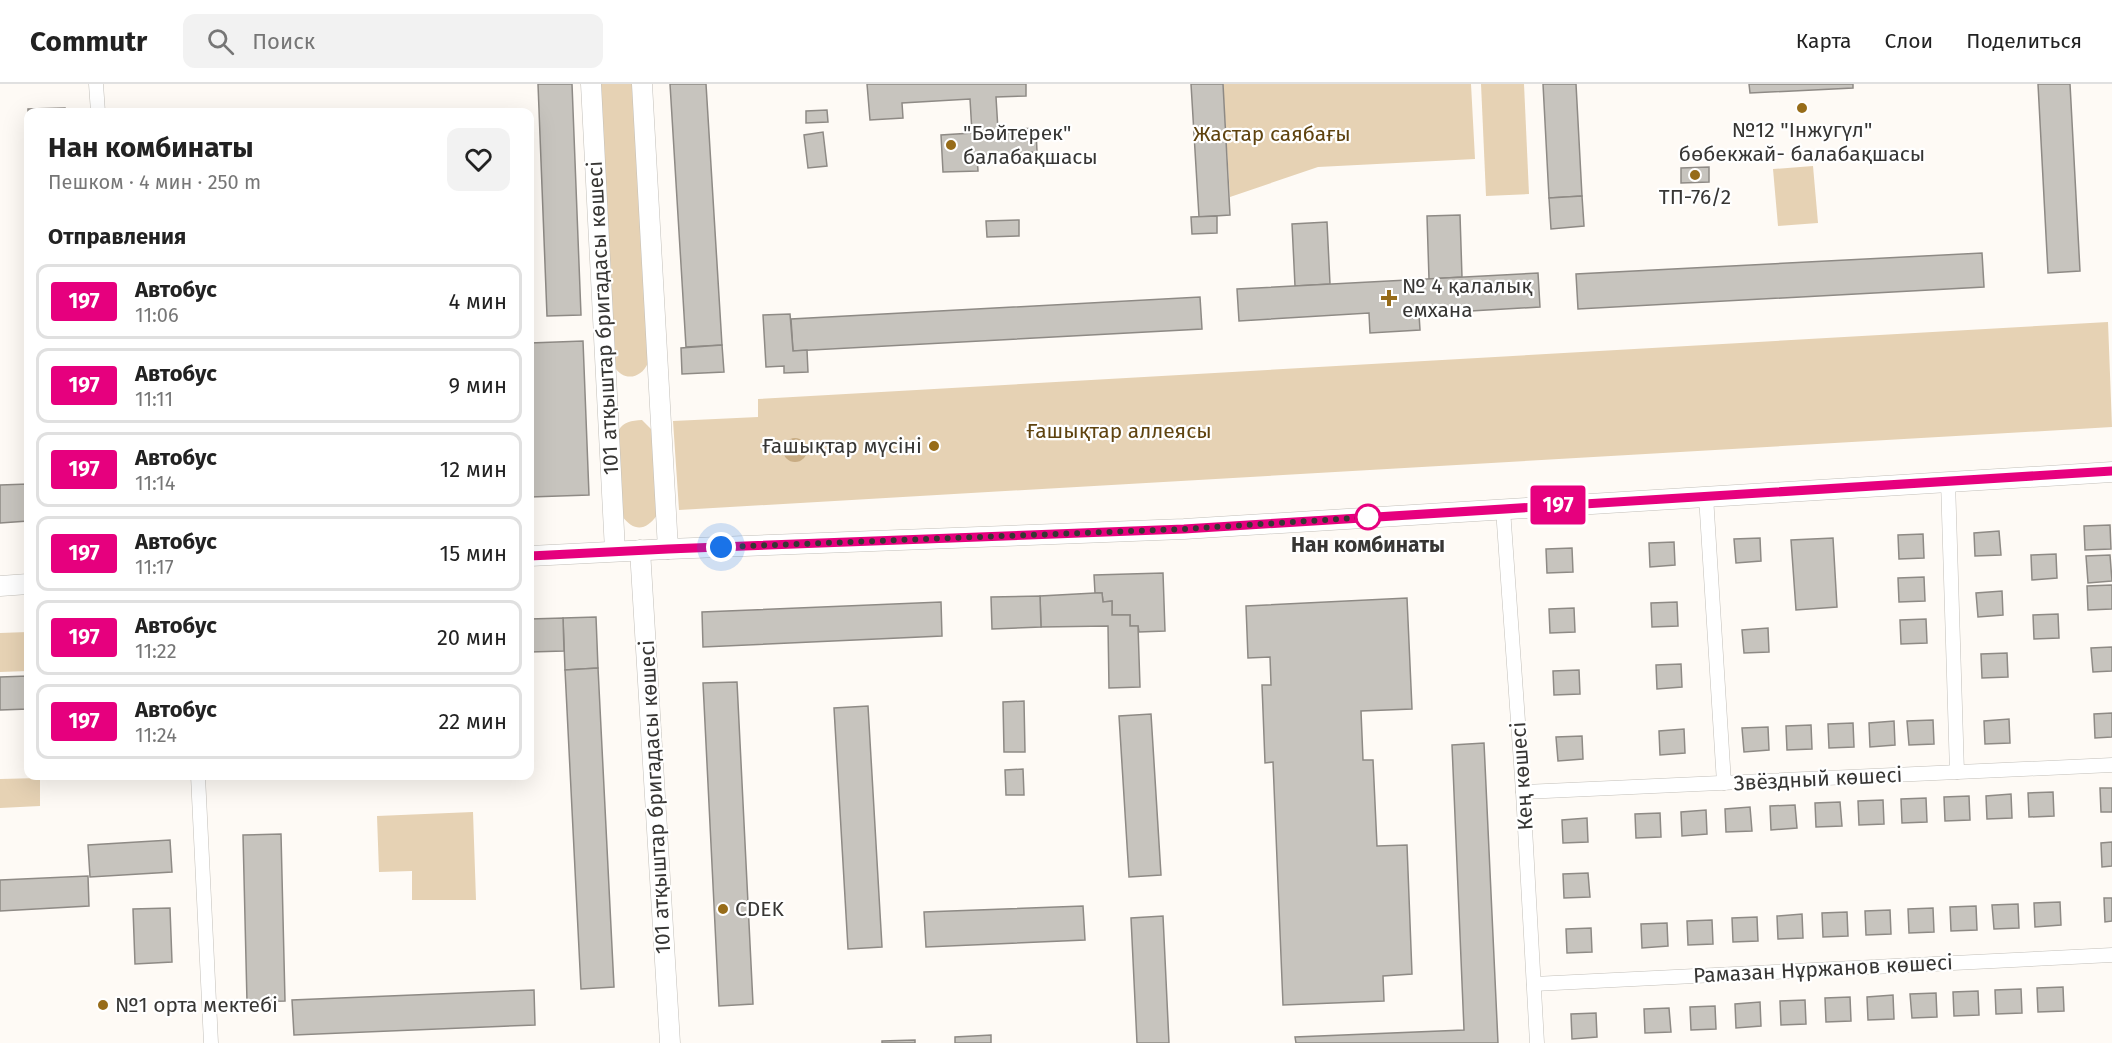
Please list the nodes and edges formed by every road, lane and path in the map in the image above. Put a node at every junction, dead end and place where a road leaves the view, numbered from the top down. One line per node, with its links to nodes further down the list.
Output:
1 (96, 84): 4 (street)
2 (591, 84): 11 (street, 101 атқыштар бригадасы көшесі)
3 (642, 84): 9 (street)
4 (98, 108)
5 (2112, 471): 6 (street)
6 (1948, 481): 7 (street); 16 (street)
7 (1706, 496): 8 (street); 18 (street)
8 (1503, 509): 9 (street); 19 (street, Кең көшесі)
9 (668, 549): 10 (street)
10 (640, 550): 11 (street); 23 (street, 101 атқыштар бригадасы көшесі)
11 (615, 551): 12 (street)
12 (534, 556)
13 (24, 584): 14 (street)
14 (0, 586)
15 (2112, 765): 16 (street, Звёздный көшесі)
16 (1957, 772): 18 (street, Звёздный көшесі)
17 (198, 780): 22 (street)
18 (1724, 783): 19 (street, Звёздный көшесі)
19 (1523, 792): 21 (street, Кең көшесі)
20 (2112, 955): 21 (street, Рамазан Нұржанов көшесі)
21 (1534, 984): 24 (street, Кең көшесі)
22 (211, 1043)
23 (670, 1043)
24 (1538, 1043)

